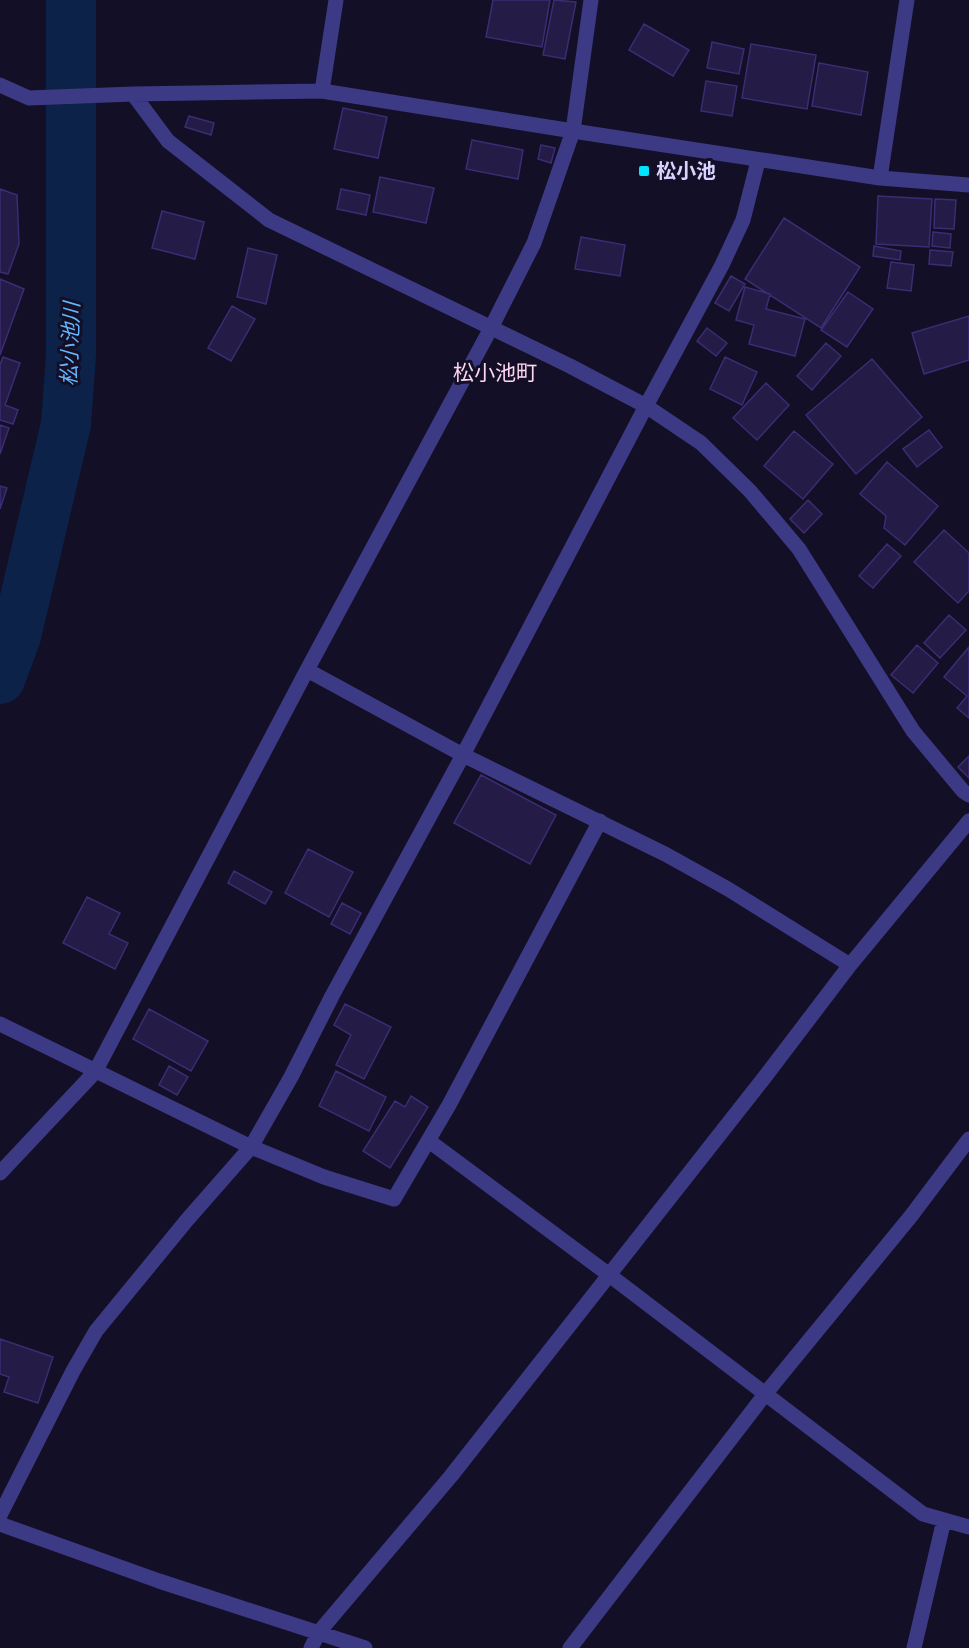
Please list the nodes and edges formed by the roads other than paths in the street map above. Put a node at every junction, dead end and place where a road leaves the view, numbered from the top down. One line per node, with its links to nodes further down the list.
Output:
1 (336, 0): 5 (street)
2 (591, 0): 7 (street)
3 (907, 0): 9 (street)
4 (0, 85): 6 (street)
5 (322, 91): 6 (street); 7 (street)
6 (133, 94): 11 (street)
7 (573, 131): 8 (street); 11 (street)
8 (758, 161): 9 (street); 12 (street)
9 (880, 178): 10 (street)
10 (969, 185)
11 (491, 328): 12 (street); 13 (street)
12 (646, 406): 14 (street); 15 (street)
13 (307, 670): 14 (street); 20 (street)
14 (463, 755): 16 (street); 23 (street)
15 (969, 795)
16 (600, 821): 18 (street); 22 (street)
17 (969, 821): 18 (street)
18 (850, 965): 25 (street)
19 (0, 1024): 20 (street)
20 (95, 1072): 23 (street); 24 (street)
21 (969, 1139): 26 (street)
22 (429, 1141): 23 (street); 25 (street)
23 (251, 1147): 27 (street)
24 (0, 1173)
25 (608, 1274): 26 (street); 31 (street)
26 (766, 1393): 28 (street); 34 (street)
27 (0, 1515)
28 (944, 1520): 30 (street); 35 (street)
29 (0, 1524): 31 (street)
30 (969, 1527)
31 (319, 1632): 32 (street); 33 (street)
32 (311, 1648)
33 (365, 1648)
34 (570, 1648)
35 (914, 1648)

